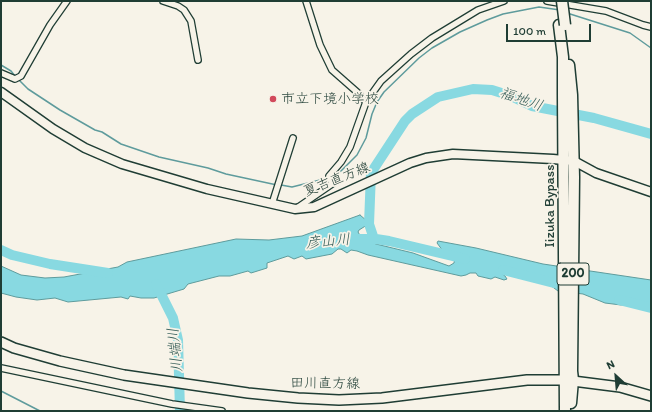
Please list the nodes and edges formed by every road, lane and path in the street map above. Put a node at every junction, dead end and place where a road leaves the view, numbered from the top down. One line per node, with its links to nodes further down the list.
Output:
1 (67, 1): 11 (street)
2 (163, 1): 10 (street)
3 (306, 1): 13 (street)
4 (504, 1): 13 (street)
5 (547, 1): 9 (street)
6 (556, 1): 8 (highway, 200)
7 (562, 1): 8 (highway, 200, bridge)
8 (562, 25): 15 (highway, 200)
9 (651, 27)
10 (198, 60)
11 (1, 72)
12 (1, 92): 17 (main road, 夏吉直方線)
13 (366, 102): 18 (street)
14 (293, 138): 17 (street)
15 (569, 161): 16 (main road, 夏吉直方線); 18 (main road, 夏吉直方線); 21 (highway, 200)
16 (651, 192)
17 (272, 204): 18 (main road, 夏吉直方線)
18 (295, 209)
19 (1, 342): 21 (main road, 田川直方線)
20 (1, 368): 23 (street)
21 (569, 376): 22 (main road, 田川直方線); 26 (highway, 200); 27 (highway, 200)
22 (651, 397)
23 (172, 404): 24 (street); 25 (street)
24 (173, 411)
25 (222, 411)
26 (565, 411)
27 (571, 411)

